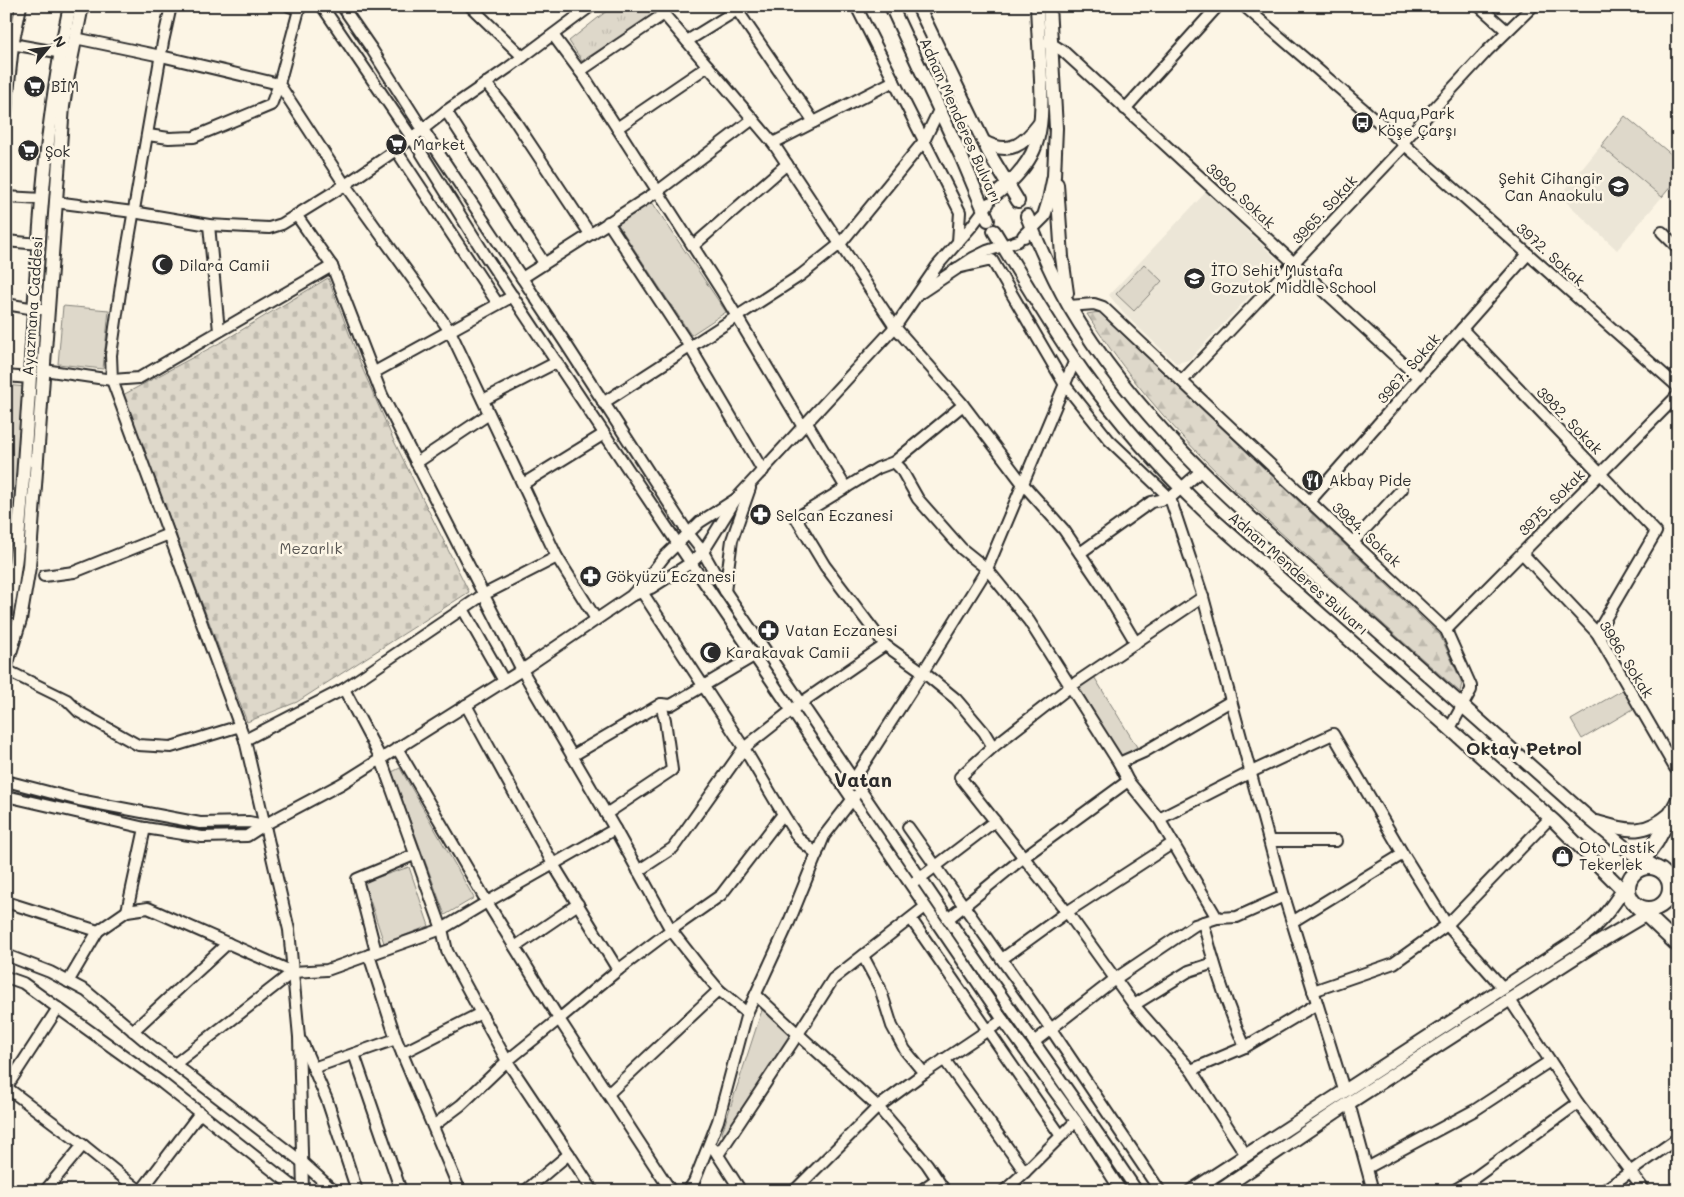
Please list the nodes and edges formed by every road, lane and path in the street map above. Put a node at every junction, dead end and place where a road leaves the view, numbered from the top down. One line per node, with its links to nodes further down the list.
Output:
1 (21, 6): 27 (street)
2 (70, 6): 24 (main road, Ayazmana Caddesi)
3 (82, 6): 24 (main road, Ayazmana Caddesi)
4 (171, 6): 29 (street)
5 (289, 6): 18 (street)
6 (322, 6): 46 (street)
7 (342, 6): 44 (street)
8 (591, 6): 23 (street)
9 (856, 6): 33 (street)
10 (891, 6): 38 (main road, Adnan Menderes Bulvarı)
11 (918, 6): 48 (main road, Adnan Menderes Bulvarı)
12 (1037, 6): 26 (main road)
13 (1049, 6): 26 (main road)
14 (1218, 6): 36 (street)
15 (1244, 6): 50 (street, 3972. Sokak)
16 (1478, 6): 22 (street)
17 (1533, 6): 22 (street, 3965. Sokak)
18 (300, 8): 35 (street)
19 (476, 8): 30 (street)
20 (740, 8): 25 (street); 42 (street)
21 (660, 10): 25 (street); 32 (street)
22 (1507, 31): 50 (street, 3965. Sokak)
23 (552, 36): 30 (street); 32 (street)
24 (69, 37): 28 (main road, Ayazmana Caddesi); 29 (street)
25 (687, 41): 31 (street)
26 (1045, 42): 36 (street, 3980. Sokak); 41 (main road); 52 (main road)
27 (10, 44): 28 (street); 37 (street)
28 (66, 54): 58 (main road, Ayazmana Caddesi); 59 (main road, Ayazmana Caddesi)
29 (161, 56): 35 (street); 45 (street)
30 (523, 57): 34 (street)
31 (708, 66): 40 (street); 43 (street)
32 (580, 71): 43 (street)
33 (894, 81): 42 (street); 47 (street)
34 (486, 83): 39 (street); 67 (street)
35 (279, 84): 45 (street); 54 (street)
36 (1125, 108): 78 (street, 3980. Sokak)
37 (6, 109)
38 (939, 110): 47 (street); 62 (main road, Adnan Menderes Bulvarı)
39 (446, 111): 44 (street); 77 (street)
40 (753, 119): 49 (street); 56 (street)
41 (1042, 121): 48 (main road); 55 (main road)
42 (814, 122): 49 (street)
43 (617, 128): 56 (street)
44 (423, 129): 46 (street); 81 (street)
45 (148, 135): 61 (street)
46 (412, 138): 51 (street); 83 (street)
47 (924, 141): 70 (street); 72 (street)
48 (984, 142): 55 (main road, Adnan Menderes Bulvarı)
49 (773, 143): 53 (street)
50 (1403, 144): 76 (street, 3972. Sokak); 78 (street, 3965. Sokak)
51 (396, 150): 54 (street); 85 (street)
52 (1056, 154): 68 (main road); 86 (main road)
53 (787, 164): 72 (street); 73 (street)
54 (345, 185): 63 (street); 93 (street)
55 (1008, 185): 60 (main road, Adnan Menderes Bulvarı); 62 (main road)
56 (658, 191): 64 (street); 73 (street)
57 (6, 197): 58 (street)
58 (42, 199): 71 (main road, Ayazmana Caddesi)
59 (55, 202): 61 (street); 88 (main road, Ayazmana Caddesi)
60 (1018, 202): 62 (main road); 68 (main road, Adnan Menderes Bulvarı)
61 (132, 212): 65 (street); 102 (street)
62 (990, 212): 68 (main road); 70 (street); 74 (main road, Adnan Menderes Bulvarı)
63 (297, 216): 65 (street); 79 (street)
64 (608, 222): 67 (street); 94 (street)
65 (209, 225): 92 (street)
66 (1662, 232): 75 (street)
67 (590, 234): 77 (street)
68 (1025, 236): 74 (street); 86 (main road, Adnan Menderes Bulvarı)
69 (6, 240): 71 (street)
70 (958, 242): 82 (street)
71 (39, 244): 87 (main road, Ayazmana Caddesi)
72 (840, 244): 89 (street); 90 (street)
73 (693, 246): 89 (street)
74 (1003, 246): 80 (street); 95 (main road, Adnan Menderes Bulvarı)
75 (1678, 248)
76 (1528, 254): 91 (street, 3967. Sokak); 105 (street, 3972. Sokak)
77 (544, 263): 81 (street)
78 (1293, 263): 101 (street, 3980. Sokak); 103 (street, 3965. Sokak)
79 (332, 266): 92 (street); 98 (street)
80 (958, 268): 82 (street); 104 (street)
81 (522, 278): 109 (street)
82 (919, 294): 90 (street)
83 (513, 296): 85 (street); 96 (street)
84 (6, 304): 87 (street)
85 (498, 304): 93 (street)
86 (1069, 306): 103 (street, 3984. Sokak); 117 (main road, Adnan Menderes Bulvarı)
87 (35, 309): 88 (street); 100 (main road, Ayazmana Caddesi)
88 (48, 309): 97 (main road, Ayazmana Caddesi)
89 (737, 316): 94 (street); 112 (street)
90 (895, 327): 110 (street); 112 (street)
91 (1462, 329): 101 (street, 3967. Sokak); 118 (street, 3982. Sokak)
92 (219, 330): 102 (street)
93 (450, 331): 98 (street); 108 (street)
94 (690, 347): 109 (street); 116 (street)
95 (1075, 360): 104 (street); 123 (main road, Adnan Menderes Bulvarı)
96 (557, 362): 108 (street); 113 (street)
97 (44, 370): 102 (street); 107 (main road, Ayazmana Caddesi)
98 (373, 372): 115 (street)
99 (6, 376): 100 (street)
100 (30, 378): 107 (main road, Ayazmana Caddesi)
101 (1419, 378): 127 (street, 3967. Sokak)
102 (112, 380): 129 (street)
103 (1182, 381): 127 (street, 3984. Sokak)
104 (1065, 384): 121 (street); 125 (street)
105 (1678, 387)
106 (1678, 395): 118 (street, 3975. Sokak)
107 (35, 396): 145 (main road, Ayazmana Caddesi); 152 (main road, Ayazmana Caddesi)
108 (483, 400): 111 (street)
109 (603, 403): 128 (street)
110 (963, 405): 114 (street); 121 (street)
111 (489, 414): 115 (street); 120 (street)
112 (805, 425): 116 (street); 122 (street)
113 (604, 434): 120 (street); 131 (street)
114 (894, 462): 122 (street); 137 (street)
115 (416, 463): 141 (street)
116 (762, 471): 119 (street)
117 (1201, 471): 123 (street); 163 (main road, Adnan Menderes Bulvarı)
118 (1600, 474): 134 (street, 3975. Sokak); 148 (street, 3982. Sokak)
119 (751, 483): 126 (street); 139 (street)
120 (523, 484): 135 (street)
121 (1023, 484): 133 (street); 137 (street)
122 (846, 488): 150 (street)
123 (1181, 489): 125 (street); 166 (main road, Adnan Menderes Bulvarı)
124 (1402, 489): 130 (street)
125 (1170, 498): 133 (street); 143 (street)
126 (736, 499): 128 (street); 132 (street)
127 (1310, 501): 130 (street, 3984. Sokak)
128 (688, 533): 131 (street); 132 (street)
129 (169, 534): 138 (street); 165 (street)
130 (1353, 542): 147 (street, 3984. Sokak)
131 (678, 544): 136 (street); 142 (street)
132 (703, 552): 136 (street); 139 (street)
133 (1080, 553): 149 (street)
134 (1522, 553): 147 (street, 3975. Sokak); 148 (street, 3986. Sokak)
135 (558, 558): 141 (street); 146 (street)
136 (692, 562): 140 (street); 151 (street)
137 (987, 569): 154 (street); 157 (street)
138 (44, 576)
139 (725, 591): 160 (street)
140 (642, 592): 142 (street); 156 (street)
141 (483, 595): 144 (street); 153 (street)
142 (630, 596): 146 (street)
143 (1203, 597): 149 (street); 159 (street)
144 (463, 609): 155 (street); 158 (street)
145 (6, 617)
146 (596, 619): 153 (street)
147 (1446, 630): 163 (street, 3984. Sokak)
148 (1597, 633): 174 (street, 3986. Sokak)
149 (1136, 643): 157 (street)
150 (885, 645): 154 (street); 160 (street)
151 (754, 656): 156 (street); 164 (street)
152 (6, 668): 165 (street)
153 (522, 670): 155 (street); 171 (street)
154 (923, 672): 168 (street); 176 (street)
155 (504, 681): 162 (street)
156 (702, 686): 161 (street); 170 (street)
157 (1071, 686): 168 (street); 173 (street)
158 (344, 689): 167 (street); 172 (street)
159 (1231, 701): 173 (street); 175 (street)
160 (801, 703): 164 (street); 176 (street)
161 (661, 704): 171 (street); 183 (street)
162 (466, 705): 169 (street); 201 (street)
163 (1463, 706): 166 (street, 3984. Sokak); 188 (main road, Adnan Menderes Bulvarı)
164 (791, 711): 170 (street); 180 (street)
165 (240, 726): 167 (street)
166 (1450, 728): 185 (main road, Adnan Menderes Bulvarı)
167 (245, 740): 189 (street)
168 (993, 747): 187 (street)
169 (397, 748): 172 (street); 211 (street)
170 (744, 748): 184 (street); 204 (street)
171 (572, 756): 183 (street)
172 (380, 759): 189 (street); 198 (street)
173 (1120, 763): 177 (street)
174 (1676, 764)
175 (1251, 772): 186 (street); 193 (street); 197 (street)
176 (854, 781): 179 (street); 180 (street)
177 (1128, 781): 186 (street); 199 (street)
178 (6, 782): 189 (street)
179 (861, 791): 180 (street); 205 (street)
180 (848, 795): 196 (street); 207 (street)
181 (6, 796): 191 (street)
182 (1675, 806): 188 (main road); 200 (highway)
183 (606, 814): 192 (street)
184 (783, 814): 196 (street); 226 (street)
185 (1550, 818): 208 (main road, Adnan Menderes Bulvarı); 224 (street)
186 (1160, 819): 195 (street)
187 (995, 821): 199 (street); 202 (street)
188 (1592, 821): 200 (main road, Adnan Menderes Bulvarı)
189 (264, 825): 191 (street); 237 (street)
190 (908, 827): 202 (street)
191 (145, 828): 216 (street)
192 (615, 830): 201 (street); 204 (street)
193 (1270, 841): 194 (street); 209 (street)
194 (1336, 841)
195 (1173, 843): 217 (street); 219 (street)
196 (817, 854): 244 (street)
197 (1403, 854): 223 (street); 224 (street)
198 (414, 855): 225 (street); 231 (street)
199 (1024, 856): 214 (street); 217 (street)
200 (1643, 860): 203 (main road, Adnan Menderes Bulvarı); 208 (highway)
201 (554, 864): 211 (street); 212 (street)
202 (936, 866): 205 (street); 214 (street)
203 (1660, 870): 206 (highway); 208 (highway); 213 (highway)
204 (638, 871): 226 (street)
205 (920, 878): 207 (street); 221 (street)
206 (1677, 884): 213 (highway)
207 (910, 885): 215 (street)
208 (1631, 889): 213 (highway); 218 (highway, Adnan Menderes Bulvarı); 241 (main road)
209 (1284, 896): 219 (street); 223 (street)
210 (6, 902): 227 (street)
211 (487, 902): 225 (street); 230 (street)
212 (578, 904): 230 (street); 236 (street)
213 (1663, 904): 218 (main road)
214 (964, 906): 221 (street); 234 (street)
215 (925, 907): 220 (street); 252 (street)
216 (127, 911): 227 (street); 228 (street)
217 (1067, 912): 234 (street); 239 (street)
218 (1647, 914): 229 (highway, Adnan Menderes Bulvarı); 245 (main road)
219 (1217, 918): 222 (street)
220 (911, 919): 233 (street); 254 (street)
221 (948, 919): 259 (street)
222 (1203, 922): 235 (street); 239 (street)
223 (1292, 922): 243 (street)
224 (1447, 925): 241 (street); 243 (street)
225 (442, 929): 231 (street); 249 (street)
226 (671, 930): 236 (street); 242 (street)
227 (98, 931): 240 (street)
228 (228, 944): 237 (street); 255 (street)
229 (1678, 945)
230 (515, 947): 251 (street)
231 (373, 954): 237 (street); 258 (street)
232 (6, 955): 240 (street)
233 (863, 956): 256 (street); 269 (street)
234 (1002, 959): 253 (street)
235 (1214, 963): 247 (street); 260 (street)
236 (618, 970): 251 (street)
237 (293, 972): 257 (street); 266 (street)
238 (6, 977): 248 (street)
239 (1114, 979): 247 (street); 253 (street)
240 (68, 982): 255 (street)
241 (1503, 988): 271 (main road)
242 (720, 990): 250 (street); 272 (street)
243 (1313, 991): 246 (street)
244 (756, 994): 250 (street); 256 (street)
245 (1510, 1000): 265 (street); 273 (main road)
246 (1317, 1004): 260 (street); 271 (street)
247 (1134, 1005): 268 (street)
248 (58, 1008): 270 (street); 276 (street)
249 (481, 1013): 261 (street); 264 (street)
250 (747, 1013): 281 (street)
251 (559, 1019): 264 (street); 272 (street)
252 (1003, 1020): 254 (street); 277 (street)
253 (1051, 1029): 259 (street); 309 (street)
254 (988, 1030): 263 (street); 279 (street)
255 (133, 1031): 266 (street)
256 (798, 1034): 275 (street); 284 (street)
257 (299, 1037): 267 (street); 286 (street)
258 (396, 1039): 261 (street); 262 (street)
259 (1034, 1042): 308 (street)
260 (1245, 1047): 268 (street)
261 (402, 1053): 278 (street)
262 (354, 1054): 267 (street); 296 (street)
263 (944, 1059): 269 (street); 289 (street)
264 (507, 1061): 278 (street); 283 (street)
265 (1550, 1061): 274 (street); 287 (street)
266 (175, 1064): 286 (street)
267 (313, 1068): 295 (street)
268 (1191, 1070): 285 (street)
269 (924, 1073): 275 (street)
270 (6, 1087): 282 (street)
271 (1344, 1090): 273 (main road); 285 (main road)
272 (608, 1094): 300 (street)
273 (1349, 1103): 287 (street); 311 (main road)
274 (1578, 1103): 288 (street); 313 (street)
275 (878, 1107): 290 (street); 303 (street)
276 (200, 1113): 292 (street); 293 (street)
277 (1076, 1121): 279 (street); 307 (street)
278 (433, 1126): 297 (street)
279 (1061, 1136): 289 (street)
280 (1678, 1138): 288 (street)
281 (710, 1142): 284 (street); 301 (street)
282 (83, 1145): 291 (street); 292 (street)
283 (569, 1154): 298 (street); 299 (street)
284 (718, 1155): 302 (street)
285 (1246, 1155): 310 (main road)
286 (302, 1162): 293 (street); 294 (street)
287 (1367, 1168): 312 (street)
288 (1631, 1171): 314 (street); 315 (street)
289 (1025, 1172): 306 (street)
290 (938, 1179): 304 (street); 305 (street)
291 (45, 1191)
292 (140, 1191)
293 (301, 1191)
294 (334, 1191)
295 (357, 1191)
296 (401, 1191)
297 (460, 1191)
298 (525, 1191)
299 (593, 1191)
300 (671, 1191)
301 (688, 1191)
302 (741, 1191)
303 (794, 1191)
304 (920, 1191)
305 (945, 1191)
306 (1004, 1191)
307 (1121, 1191)
308 (1137, 1191)
309 (1160, 1191)
310 (1191, 1191)
311 (1219, 1191)
312 (1373, 1191)
313 (1453, 1191)
314 (1604, 1191)
315 (1645, 1191)

